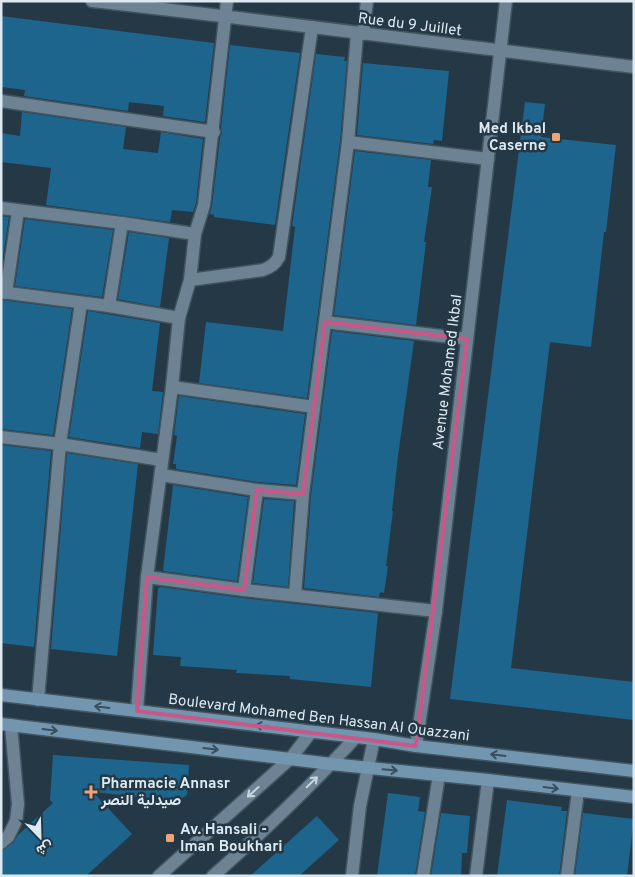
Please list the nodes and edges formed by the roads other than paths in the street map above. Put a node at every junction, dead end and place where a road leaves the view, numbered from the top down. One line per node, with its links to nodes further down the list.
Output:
1 (92, 1): 5 (street, Rue du 9 Juillet)
2 (227, 1): 5 (street)
3 (367, 1): 7 (street)
4 (506, 1): 8 (street, Avenue Mohamed Ikbal)
5 (225, 16): 6 (street, Rue du 9 Juillet); 11 (street)
6 (312, 26): 7 (street, Rue du 9 Juillet); 18 (street)
7 (360, 34): 8 (street, Rue du 9 Juillet); 12 (street)
8 (500, 51): 9 (street, Rue du 9 Juillet); 13 (street, Avenue Mohamed Ikbal)
9 (634, 67)
10 (1, 101): 11 (street)
11 (214, 132): 17 (street)
12 (348, 142): 13 (street); 23 (street)
13 (488, 159): 24 (street, Avenue Mohamed Ikbal)
14 (1, 208): 15 (street)
15 (18, 211): 16 (street); 19 (street)
16 (122, 223): 17 (street); 21 (street)
17 (195, 234): 18 (street)
18 (190, 280): 22 (street)
19 (4, 293): 20 (street)
20 (81, 303): 21 (street); 28 (street)
21 (108, 306): 22 (street)
22 (179, 318): 25 (street)
23 (325, 322): 24 (street); 26 (street)
24 (467, 339): 36 (street, Avenue Mohamed Ikbal)
25 (172, 387): 26 (street); 29 (street)
26 (314, 407): 32 (street)
27 (1, 438): 28 (street)
28 (60, 444): 29 (street); 38 (street)
29 (162, 460): 30 (street)
30 (161, 474): 31 (street); 33 (street)
31 (257, 490): 32 (street); 34 (street)
32 (303, 494): 35 (street)
33 (147, 577): 34 (street); 39 (street)
34 (244, 590): 35 (street)
35 (295, 595): 36 (street)
36 (436, 611): 44 (street, Avenue Mohamed Ikbal)
37 (1, 695): 38 (street, Boulevard Mohamed Ben Hassan Al Ouazzani)
38 (38, 700): 39 (street, Boulevard Mohamed Ben Hassan Al Ouazzani, one-way to 38)
39 (138, 711): 41 (street, Boulevard Mohamed Ben Hassan Al Ouazzani, one-way to 39)
40 (6, 724): 45 (street, one-way to 45); 53 (street)
41 (311, 732): 42 (street, Boulevard Mohamed Ben Hassan Al Ouazzani); 45 (street)
42 (356, 737): 43 (street, Boulevard Mohamed Ben Hassan Al Ouazzani); 46 (street)
43 (374, 739): 44 (street, Boulevard Mohamed Ben Hassan Al Ouazzani); 47 (street)
44 (416, 746): 48 (street, Boulevard Mohamed Ben Hassan Al Ouazzani, one-way to 44)
45 (291, 758): 46 (street); 54 (street, one-way to 54)
46 (331, 764): 47 (street); 55 (street, one-way to 46)
47 (368, 768): 49 (street, one-way to 49); 56 (street)
48 (634, 771)
49 (439, 774): 50 (street); 57 (street)
50 (488, 780): 51 (street, one-way to 51); 58 (street)
51 (578, 791): 52 (street); 59 (street)
52 (634, 798)
53 (1, 842)
54 (159, 876)
55 (213, 876)
56 (352, 876)
57 (423, 876)
58 (476, 876)
59 (567, 876)

